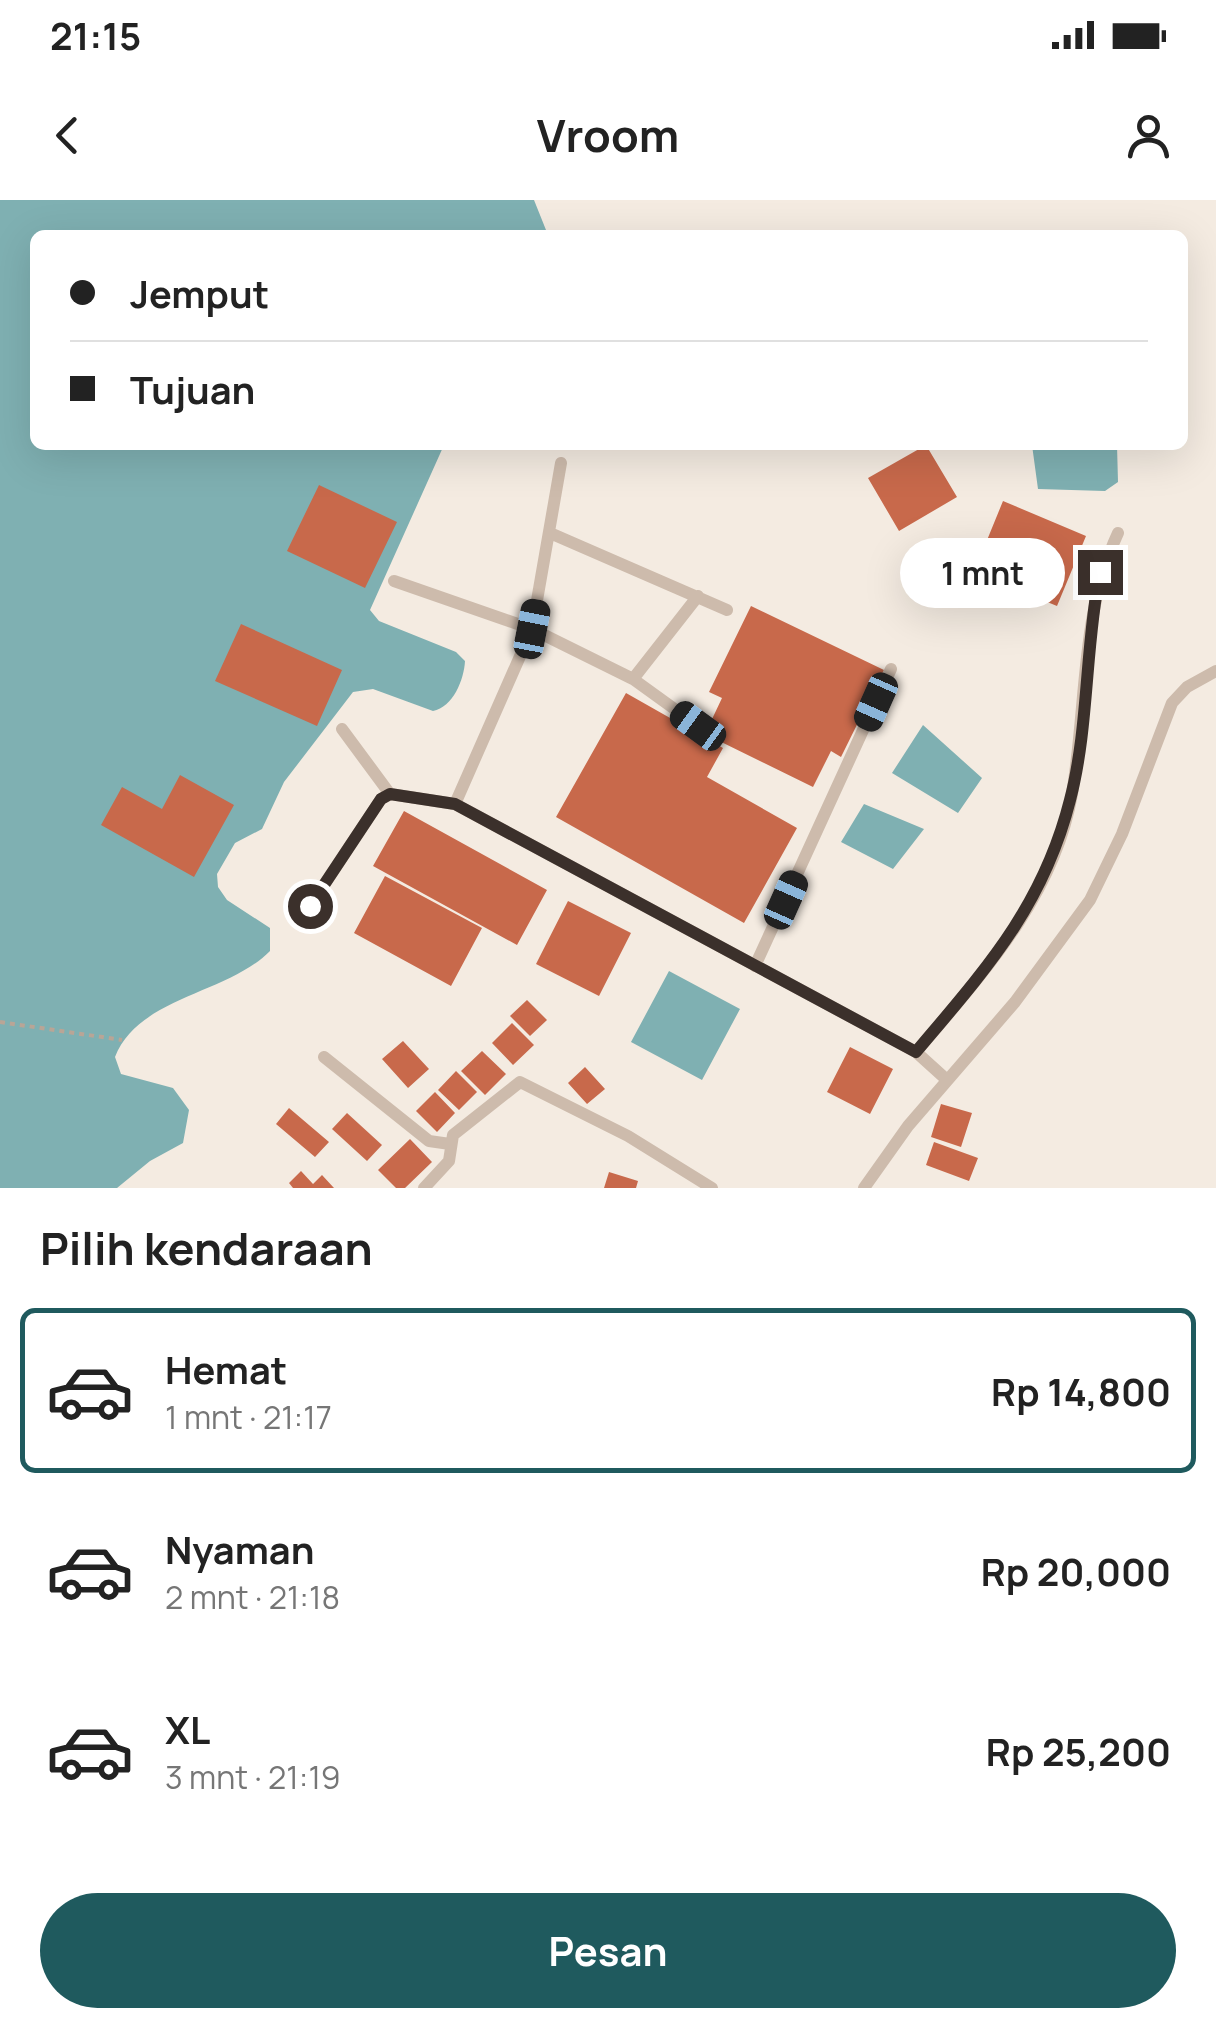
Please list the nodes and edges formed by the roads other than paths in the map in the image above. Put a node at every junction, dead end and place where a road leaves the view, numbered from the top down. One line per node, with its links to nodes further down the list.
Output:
1 (560, 463): 3 (lane)
2 (1118, 533): 17 (lane)
3 (550, 534): 5 (lane); 7 (lane)
4 (394, 581): 7 (lane)
5 (698, 596): 6 (lane); 10 (lane)
6 (727, 610)
7 (532, 629): 10 (lane); 14 (lane)
8 (891, 669): 16 (lane)
9 (1216, 671): 19 (lane)
10 (633, 679): 11 (lane)
11 (698, 726)
12 (342, 729): 13 (lane)
13 (390, 794): 14 (lane); 15 (lane)
14 (455, 804): 16 (lane)
15 (310, 906)
16 (755, 966): 17 (lane)
17 (916, 1052): 19 (lane)
18 (324, 1057): 20 (lane)
19 (948, 1080): 23 (lane)
20 (450, 1144): 21 (lane); 22 (lane)
21 (424, 1188)
22 (712, 1188)
23 (864, 1188)

